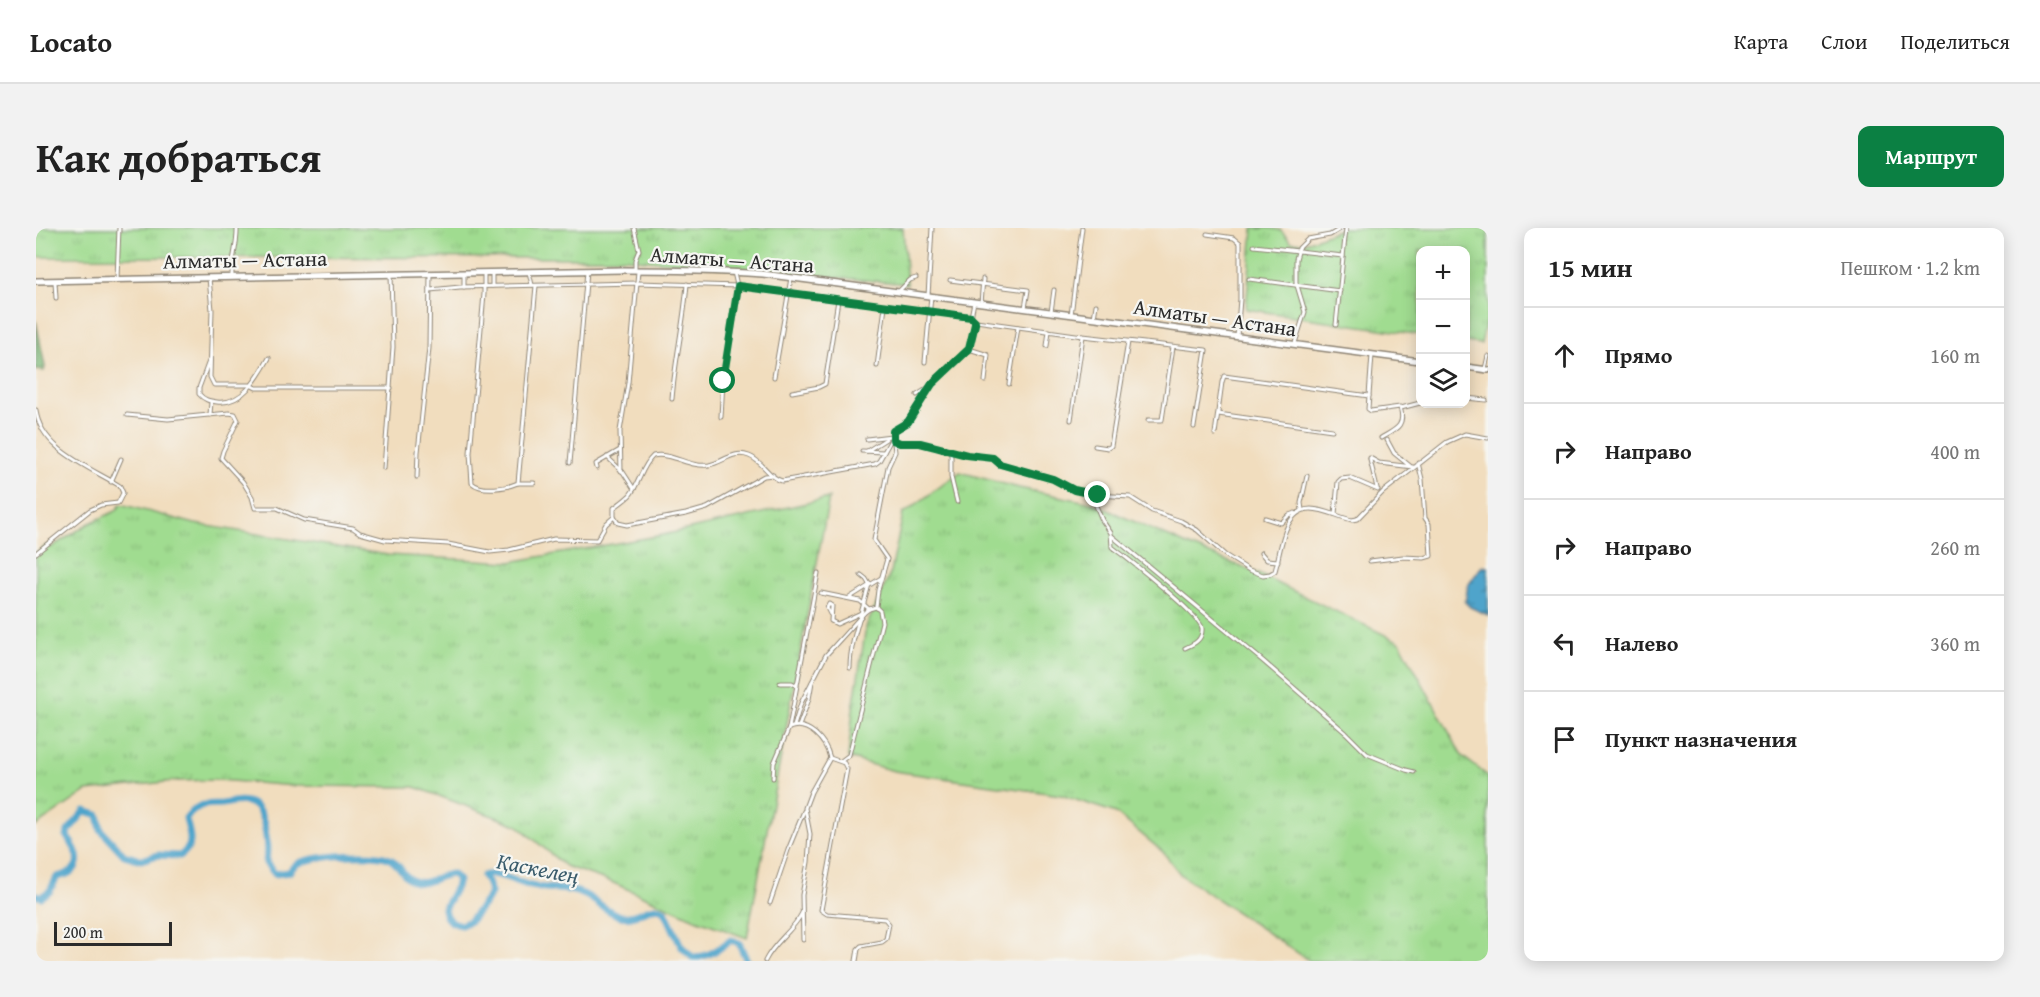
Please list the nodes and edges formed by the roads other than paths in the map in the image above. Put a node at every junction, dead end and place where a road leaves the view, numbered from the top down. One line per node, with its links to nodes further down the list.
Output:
1 (119, 228): 24 (street)
2 (237, 228): 20 (street)
3 (634, 228): 11 (street)
4 (932, 228): 45 (street)
5 (1082, 228): 55 (street)
6 (1344, 228): 9 (street); 10 (street)
7 (1207, 234): 63 (street)
8 (1254, 246): 9 (street)
9 (1297, 252): 10 (street); 37 (street)
10 (1343, 256): 42 (street)
11 (637, 270): 12 (highway, Алматы — Астана); 15 (highway, Алматы — Астана); 30 (street)
12 (587, 271): 14 (highway, Алматы — Астана); 33 (street)
13 (492, 272): 14 (highway, Алматы — Астана); 17 (highway, Алматы — Астана); 34 (street)
14 (529, 272): 35 (street)
15 (734, 272): 22 (highway, Алматы — Астана); 36 (street)
16 (464, 273): 17 (highway, Алматы — Астана); 19 (highway, Алматы — Астана); 38 (street)
17 (484, 273): 39 (street)
18 (392, 274): 19 (highway, Алматы — Астана); 20 (highway, Алматы — Астана); 83 (street)
19 (430, 274): 40 (street)
20 (232, 277): 21 (highway, Алматы — Астана)
21 (209, 278): 24 (highway, Алматы — Астана); 72 (street)
22 (791, 278): 43 (highway, Алматы — Астана); 44 (street)
23 (916, 278): 43 (street)
24 (117, 279): 27 (highway, Алматы — Астана)
25 (983, 279): 32 (street)
26 (1249, 279): 37 (street)
27 (56, 280): 29 (highway, Алматы — Астана); 46 (street)
28 (950, 280): 32 (street)
29 (36, 281)
30 (638, 283): 31 (street); 33 (street); 110 (street)
31 (687, 284): 36 (street); 88 (street)
32 (982, 284): 49 (street); 52 (street)
33 (586, 285): 35 (street); 117 (street)
34 (492, 286): 35 (street); 39 (street)
35 (534, 286): 127 (street)
36 (738, 286): 44 (street); 97 (street)
37 (1296, 286): 42 (street); 65 (street)
38 (464, 287): 39 (street); 40 (street)
39 (484, 287): 127 (street)
40 (430, 290): 125 (street)
41 (1054, 290): 53 (street)
42 (1340, 291): 59 (street)
43 (898, 292): 45 (highway, Алматы — Астана)
44 (789, 293): 47 (street); 78 (street)
45 (930, 296): 48 (highway, Алматы — Астана); 54 (street)
46 (56, 298)
47 (838, 300): 51 (street); 84 (street)
48 (974, 302): 49 (highway, Алматы — Астана); 56 (street)
49 (981, 303): 52 (highway, Алматы — Астана)
50 (1096, 305): 57 (street)
51 (885, 307): 54 (street); 75 (street)
52 (1025, 309): 53 (highway, Алматы — Астана)
53 (1051, 312): 55 (highway, Алматы — Астана)
54 (930, 313): 56 (street); 74 (street)
55 (1071, 315): 57 (highway, Алматы — Астана)
56 (971, 317): 58 (street)
57 (1094, 318): 63 (highway, Алматы — Астана)
58 (975, 321): 60 (street); 68 (street)
59 (1336, 325)
60 (1018, 326): 61 (street); 80 (street)
61 (1049, 331): 62 (street); 66 (street)
62 (1083, 336): 64 (street); 98 (street)
63 (1237, 337): 65 (highway, Алматы — Астана)
64 (1128, 342): 67 (street); 109 (street)
65 (1294, 345): 69 (highway, Алматы — Астана)
66 (1047, 346)
67 (1174, 346): 99 (street); 100 (street)
68 (969, 349): 79 (street); 82 (street)
69 (1372, 355): 73 (highway, Алматы — Астана); 86 (street)
70 (1488, 356): 77 (street)
71 (269, 358): 81 (street)
72 (210, 360): 81 (street); 90 (street)
73 (1416, 360)
74 (925, 362)
75 (878, 366)
76 (1470, 368): 77 (highway)
77 (1487, 370)
78 (774, 377)
79 (985, 381)
80 (1009, 384)
81 (250, 385): 83 (street); 90 (street)
82 (930, 387): 85 (street); 104 (street)
83 (391, 388): 120 (street)
84 (792, 392)
85 (917, 394)
86 (1369, 396): 92 (street); 94 (street)
87 (1470, 398): 89 (street)
88 (672, 399)
89 (1486, 400)
90 (211, 401): 96 (street)
91 (1416, 404): 92 (street)
92 (1401, 408): 105 (street)
93 (36, 410): 126 (street)
94 (1218, 414): 101 (street); 102 (street)
95 (127, 415): 96 (street)
96 (210, 415): 136 (street)
97 (722, 417)
98 (1071, 420)
99 (1148, 420)
100 (1194, 427)
101 (1332, 430)
102 (1215, 434)
103 (887, 438): 104 (street); 107 (street); 112 (street)
104 (893, 438): 113 (street); 114 (street); 145 (street)
105 (1381, 438)
106 (1488, 438): 118 (street)
107 (867, 439)
108 (1387, 440): 119 (street)
109 (1095, 446)
110 (620, 450): 115 (street); 122 (street)
111 (862, 451): 112 (street)
112 (867, 451): 113 (street)
113 (884, 452): 123 (street)
114 (951, 452): 131 (street); 132 (street)
115 (608, 457): 121 (street); 122 (street)
116 (122, 459): 126 (street)
117 (570, 463)
118 (1418, 463): 119 (street); 142 (street)
119 (1411, 466): 130 (street); 130 (street)
120 (384, 468)
121 (597, 468)
122 (621, 471): 129 (street)
123 (773, 476): 129 (street); 136 (street)
124 (1307, 476): 133 (street)
125 (417, 477)
126 (111, 482): 139 (street)
127 (518, 483): 128 (street)
128 (534, 483)
129 (634, 489): 136 (street)
130 (1379, 492): 135 (street); 135 (street)
131 (1091, 494): 138 (street); 141 (street)
132 (957, 502)
133 (1302, 510): 134 (street); 135 (street)
134 (1297, 513): 137 (street); 141 (street)
135 (1335, 515)
136 (614, 517)
137 (1265, 518)
138 (1112, 536): 155 (street); 166 (street)
139 (36, 553)
140 (1261, 553): 141 (street)
141 (1278, 561)
142 (1370, 561)
143 (818, 573): 159 (street)
144 (861, 575): 146 (street)
145 (881, 578): 146 (street); 150 (street)
146 (869, 584): 148 (street); 149 (street)
147 (821, 592): 148 (street)
148 (849, 598): 149 (street)
149 (865, 604): 151 (street); 152 (street)
150 (876, 607): 151 (street); 165 (street)
151 (869, 609): 154 (street)
152 (861, 613): 153 (street); 154 (street)
153 (830, 614)
154 (859, 618): 156 (street); 157 (street)
155 (1185, 648)
156 (850, 668)
157 (813, 681): 160 (street); 161 (street)
158 (780, 684): 159 (street)
159 (797, 686): 162 (street)
160 (803, 720): 161 (street); 163 (street)
161 (797, 726): 162 (street); 163 (street)
162 (789, 728): 167 (street)
163 (807, 728): 164 (street)
164 (830, 758): 165 (street); 168 (street)
165 (841, 761): 173 (street)
166 (1414, 772)
167 (772, 778)
168 (805, 810): 169 (street); 170 (street)
169 (770, 903)
170 (803, 911): 171 (street); 172 (street)
171 (803, 940)
172 (765, 961)
173 (856, 961)

